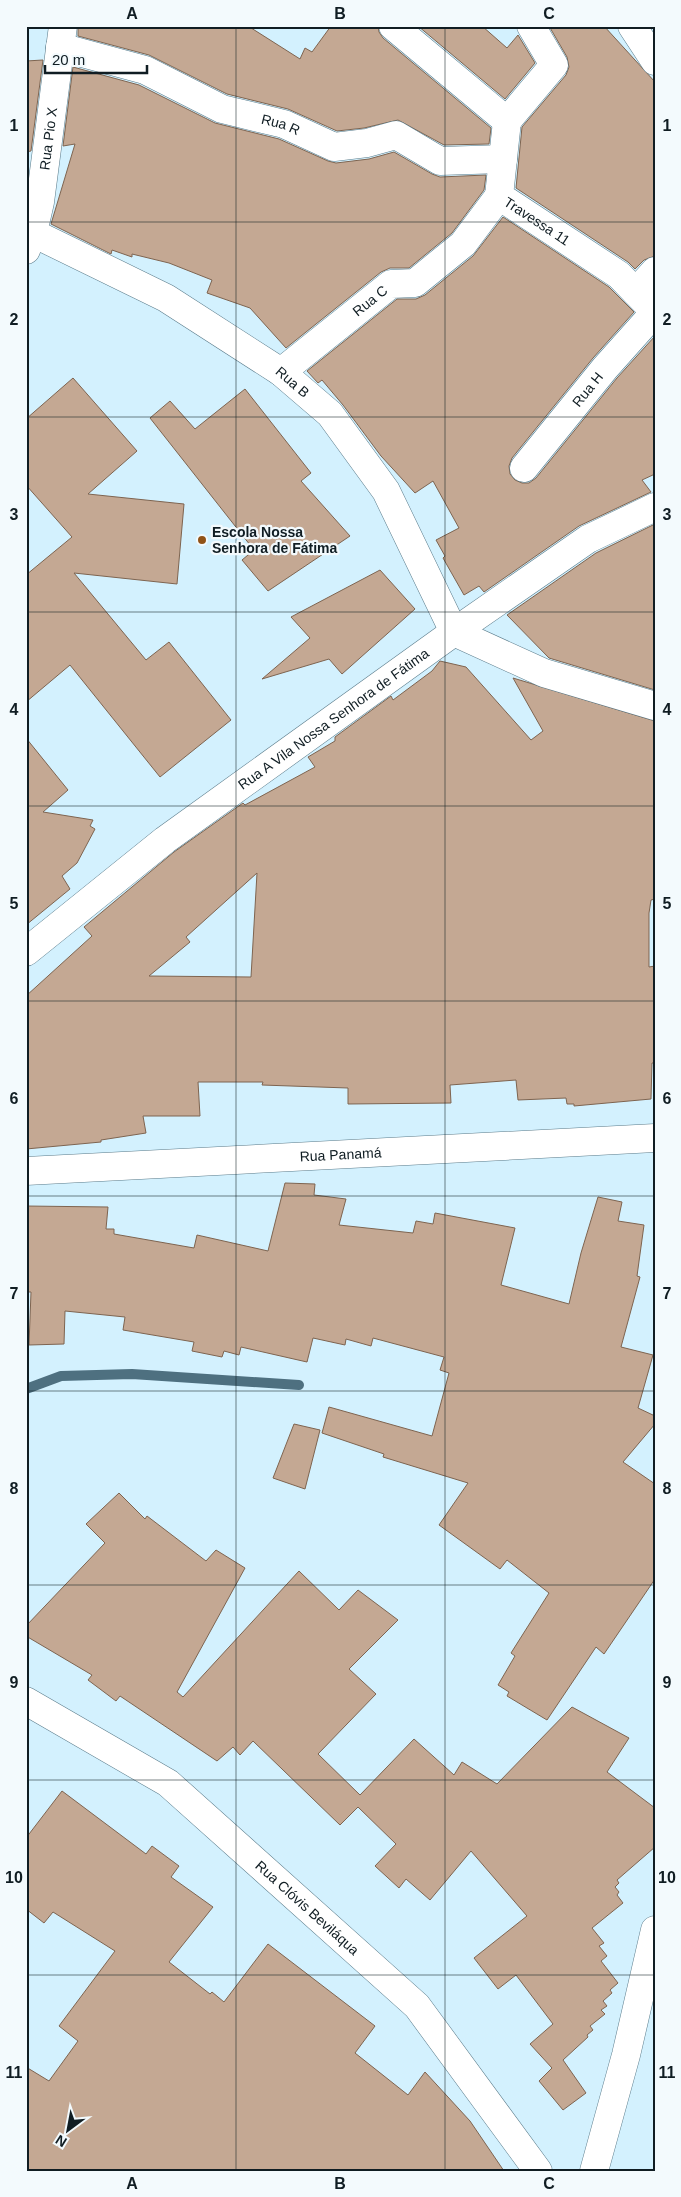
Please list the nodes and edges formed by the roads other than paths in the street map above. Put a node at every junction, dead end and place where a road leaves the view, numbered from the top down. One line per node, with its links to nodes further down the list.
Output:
1 (394, 26): 6 (street)
2 (531, 26): 6 (street)
3 (632, 26): 5 (street)
4 (61, 37): 7 (street, Rua R); 9 (street, Rua Pio X)
5 (655, 61)
6 (507, 121): 7 (street, Travessa 11)
7 (503, 159): 8 (street, Travessa 11)
8 (499, 196): 12 (street, Travessa 11); 14 (street, Rua C)
9 (33, 200): 10 (street, Rua Pio X)
10 (29, 242): 14 (street, Rua B)
11 (655, 271): 12 (street)
12 (636, 292): 13 (street, Travessa 11)
13 (655, 312): 15 (street, Rua H)
14 (281, 372): 17 (street, Rua B)
15 (524, 468)
16 (655, 507): 17 (street, Rua A Vila Nossa Senhora de Fátima)
17 (454, 632): 18 (street); 19 (street, Rua A Vila Nossa Senhora de Fátima)
18 (655, 706)
19 (26, 952)
20 (655, 1138): 21 (street, Rua Panamá)
21 (26, 1172)
22 (26, 1701): 24 (street, Rua Clóvis Beviláqua)
23 (655, 1930): 25 (street)
24 (538, 2171)
25 (594, 2171)

